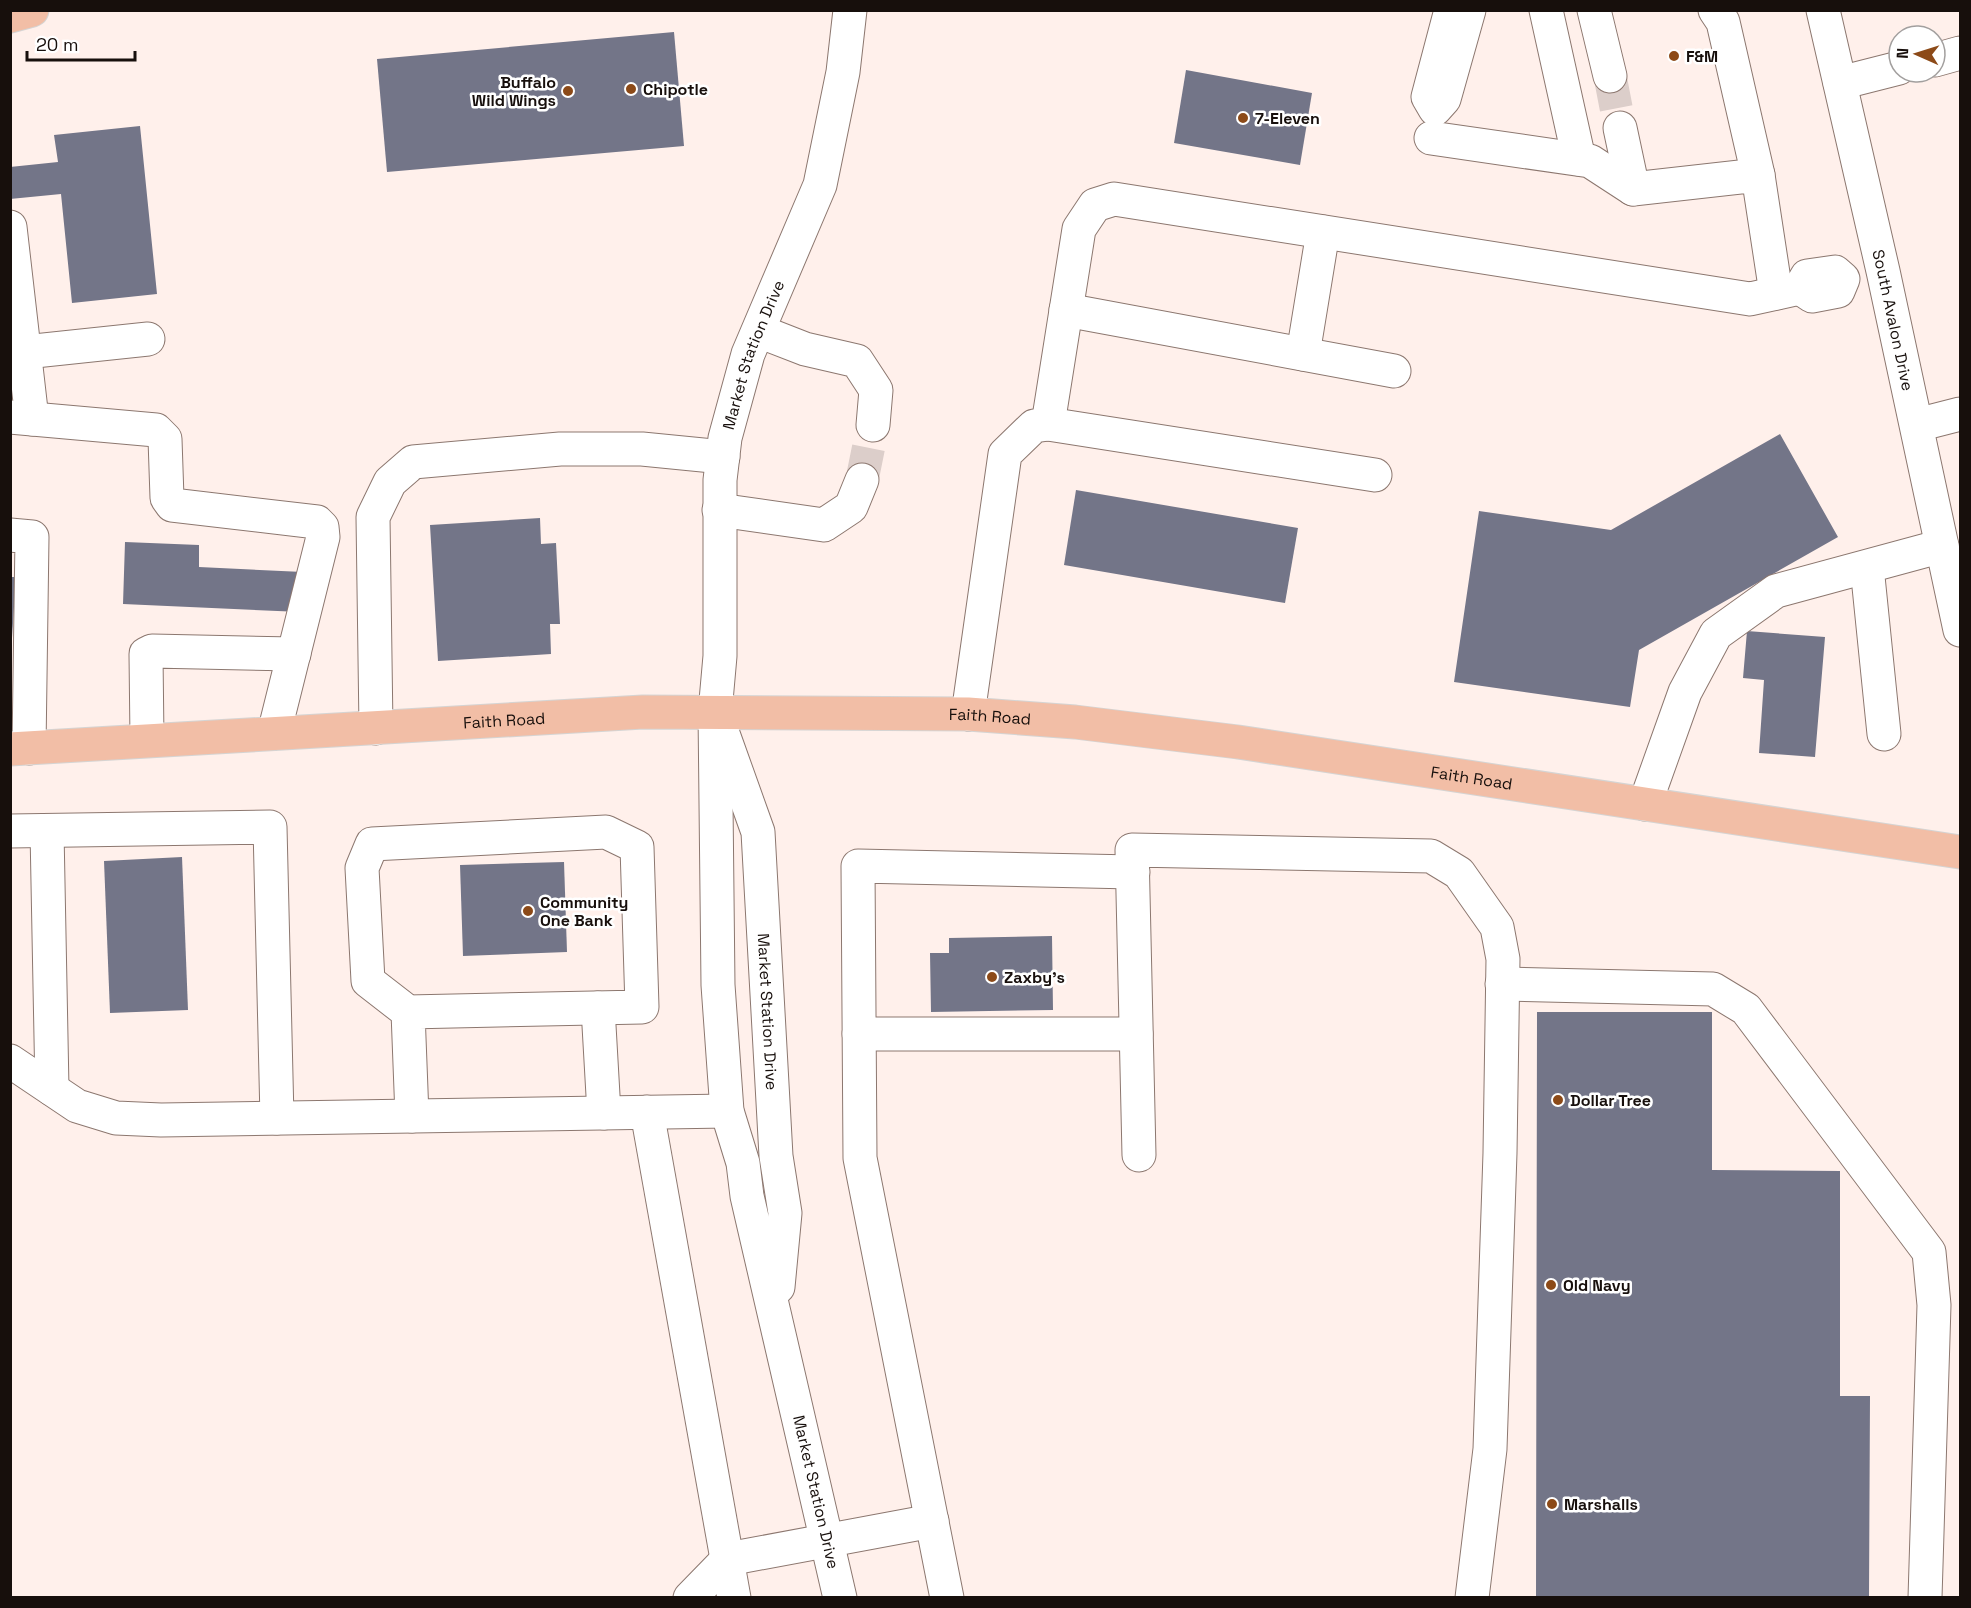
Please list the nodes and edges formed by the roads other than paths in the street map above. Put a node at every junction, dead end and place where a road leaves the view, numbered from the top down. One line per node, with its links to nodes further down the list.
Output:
1 (32, 10): 9 (main road)
2 (850, 10): 23 (street, Market Station Drive)
3 (1451, 10): 4 (street)
4 (1469, 10)
5 (1546, 10): 15 (street)
6 (1594, 10): 11 (street)
7 (1715, 10): 16 (street)
8 (1823, 10): 12 (street, South Avalon Drive)
9 (10, 16)
10 (1887, 71): 12 (street)
11 (1610, 76)
12 (1840, 82): 20 (street, South Avalon Drive)
13 (1620, 128): 17 (street)
14 (1431, 138): 15 (street)
15 (1579, 159): 17 (street)
16 (1758, 175): 17 (street); 21 (street)
17 (1633, 189)
18 (10, 227): 25 (street)
19 (1323, 232): 21 (street); 22 (street); 26 (street)
20 (1883, 271): 21 (street); 32 (street, South Avalon Drive)
21 (1788, 291)
22 (1066, 310): 26 (street); 30 (street)
23 (759, 331): 31 (street); 33 (street, Market Station Drive)
24 (148, 339): 25 (street)
25 (25, 352): 29 (street)
26 (1303, 354): 27 (street)
27 (1394, 370)
28 (1960, 414): 32 (street)
29 (21, 418): 41 (street)
30 (1048, 424): 34 (street); 43 (street)
31 (873, 425)
32 (1917, 425): 38 (street, South Avalon Drive)
33 (723, 457): 36 (street, Market Station Drive); 44 (street)
34 (1375, 475)
35 (862, 480): 36 (street)
36 (718, 510): 42 (street, Market Station Drive)
37 (10, 535): 48 (street)
38 (1942, 546): 39 (street); 40 (street, South Avalon Drive)
39 (1866, 567): 46 (street); 49 (street)
40 (1960, 630)
41 (294, 654): 45 (street); 47 (street)
42 (714, 712): 43 (main road, Faith Road); 44 (main road, Faith Road); 61 (street, Market Station Drive); 67 (street, Market Station Drive)
43 (968, 714): 49 (main road, Faith Road)
44 (376, 728): 45 (main road, Faith Road)
45 (274, 733): 47 (main road, Faith Road)
46 (1884, 734)
47 (147, 740): 48 (main road, Faith Road)
48 (20, 749)
49 (1644, 804): 52 (main road, Faith Road)
50 (10, 831): 51 (street)
51 (46, 831): 60 (street); 65 (street)
52 (1960, 852)
53 (1133, 872): 54 (street); 57 (street); 58 (street)
54 (1502, 984): 75 (street); 76 (street)
55 (598, 1008): 56 (street); 56 (street); 63 (street)
56 (408, 1012): 64 (street)
57 (859, 1034): 58 (street); 68 (street)
58 (1136, 1034): 66 (street)
59 (10, 1061): 60 (street)
60 (52, 1089): 65 (street)
61 (727, 1111): 62 (street); 67 (street, Market Station Drive)
62 (647, 1112): 63 (street); 70 (street)
63 (604, 1113): 64 (street)
64 (412, 1116): 65 (street)
65 (277, 1118)
66 (1139, 1155)
67 (775, 1316): 69 (street, Market Station Drive)
68 (932, 1521): 69 (street); 74 (street)
69 (828, 1539): 70 (street); 73 (street, Market Station Drive)
70 (728, 1558): 71 (street); 72 (street)
71 (690, 1598)
72 (734, 1598)
73 (840, 1598)
74 (947, 1598)
75 (1472, 1598)
76 (1925, 1598)

